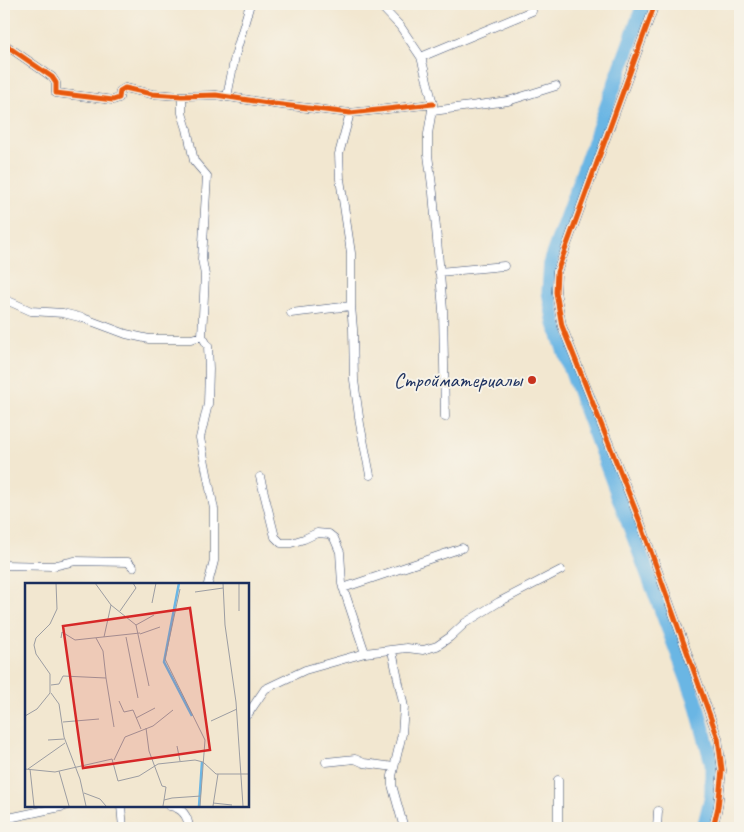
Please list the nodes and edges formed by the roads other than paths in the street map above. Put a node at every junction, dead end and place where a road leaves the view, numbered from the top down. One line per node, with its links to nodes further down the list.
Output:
1 (250, 4): 9 (street)
2 (379, 4): 6 (street)
3 (655, 4): 43 (street)
4 (532, 11): 6 (street)
5 (4, 44): 8 (street)
6 (421, 57): 10 (street)
7 (556, 86): 10 (street)
8 (182, 96): 9 (street); 17 (street)
9 (227, 96): 11 (street)
10 (433, 108): 11 (street); 13 (street)
11 (350, 113): 15 (street)
12 (504, 266): 13 (street)
13 (439, 272): 18 (street)
14 (4, 299): 17 (street)
15 (351, 306): 16 (street); 19 (street)
16 (291, 313)
17 (202, 336): 25 (street)
18 (445, 417)
19 (370, 475)
20 (260, 477): 26 (street)
21 (462, 548): 26 (street)
22 (4, 565): 23 (street)
23 (133, 567)
24 (562, 570): 27 (street)
25 (208, 583)
26 (343, 588): 28 (street)
27 (392, 650): 28 (street); 31 (street)
28 (365, 653): 29 (street)
29 (249, 713)
30 (326, 762): 31 (street)
31 (394, 767): 40 (street)
32 (558, 780): 41 (street)
33 (60, 807): 37 (street)
34 (121, 807): 38 (street)
35 (186, 809): 39 (street)
36 (658, 811): 42 (street)
37 (4, 819)
38 (123, 828)
39 (189, 828)
40 (404, 828)
41 (558, 828)
42 (657, 828)
43 (713, 828)

